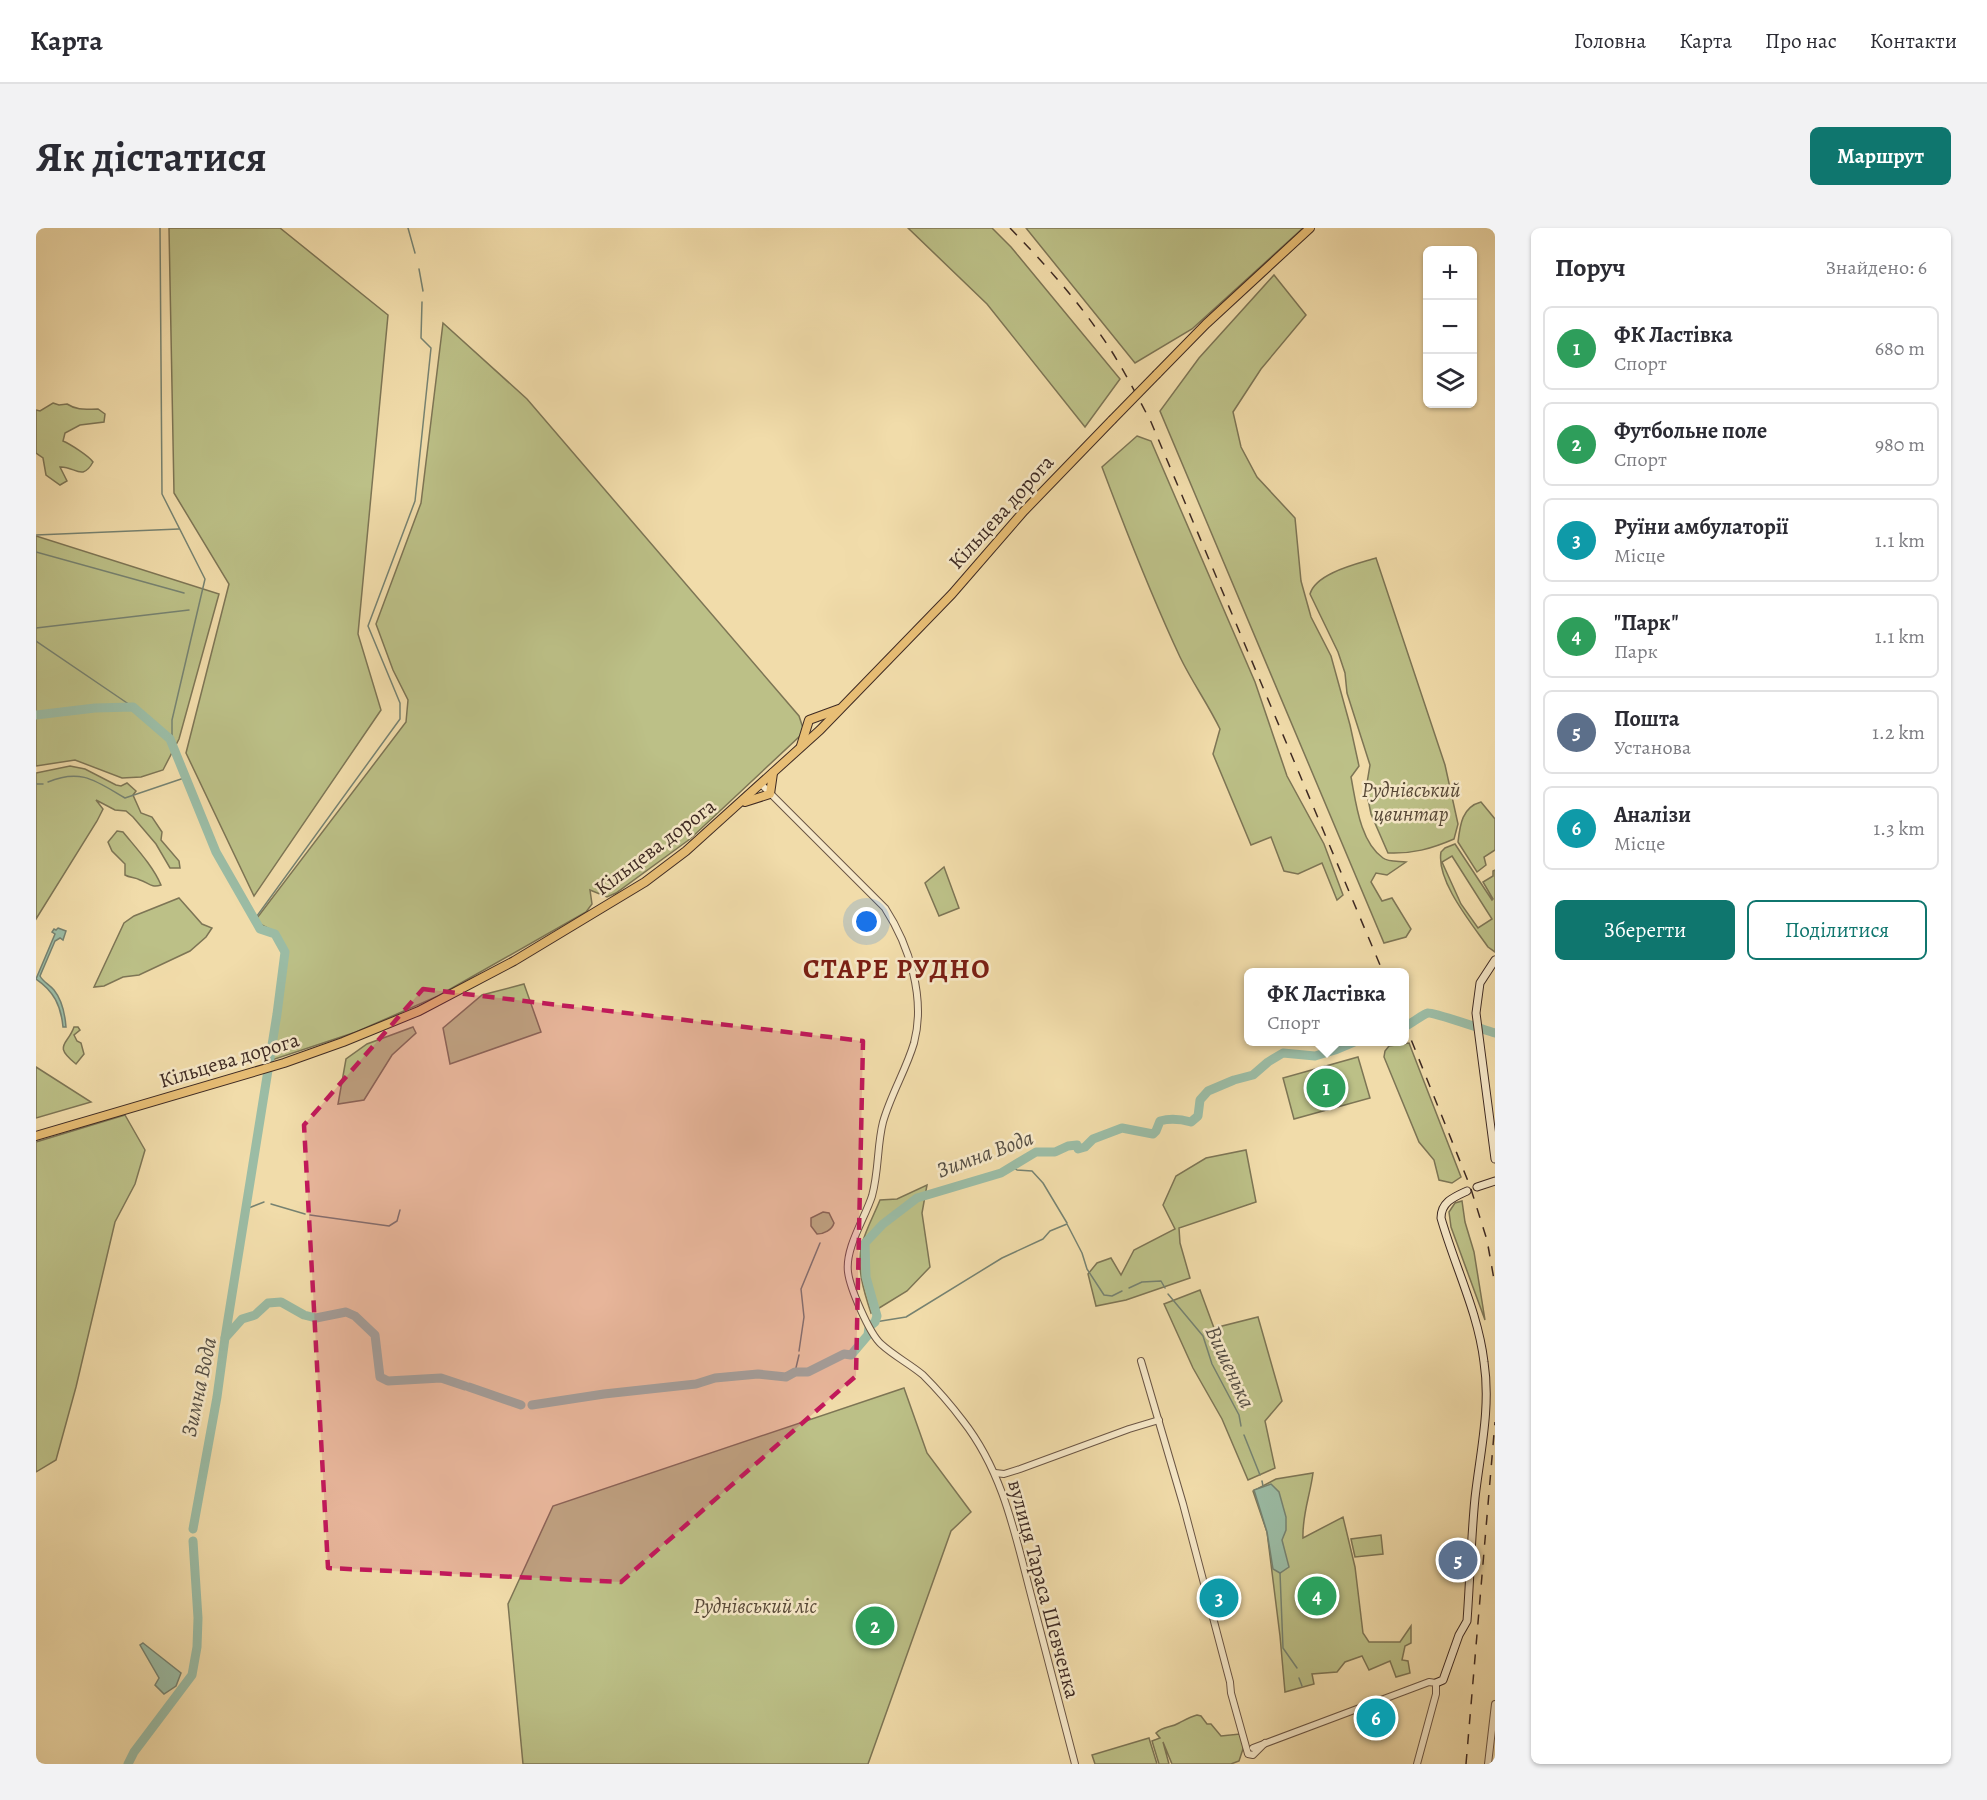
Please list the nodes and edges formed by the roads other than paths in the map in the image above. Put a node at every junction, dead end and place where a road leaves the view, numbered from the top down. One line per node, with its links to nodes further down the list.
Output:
1 (1310, 228): 2 (highway, Кільцева дорога, bridge)
2 (842, 708): 3 (highway, Кільцева дорога); 3 (highway)
3 (801, 748): 4 (highway, Кільцева дорога)
4 (773, 774): 5 (highway, Кільцева дорога); 6 (highway)
5 (761, 784): 6 (street); 7 (highway, Кільцева дорога)
6 (770, 794): 7 (highway); 16 (street, вулиця Тараса Шевченка)
7 (740, 804): 9 (highway, Кільцева дорога)
8 (1495, 960): 10 (main road)
9 (36, 1136)
10 (1495, 1159)
11 (1495, 1181): 12 (main road)
12 (1478, 1187)
13 (1467, 1191): 17 (main road)
14 (1141, 1361): 15 (street)
15 (1159, 1420): 16 (street); 17 (street)
16 (995, 1473): 19 (street, вулиця Тараса Шевченка)
17 (1436, 1683): 20 (street)
18 (1495, 1704): 21 (street)
19 (1075, 1764)
20 (1417, 1764)
21 (1488, 1764)

